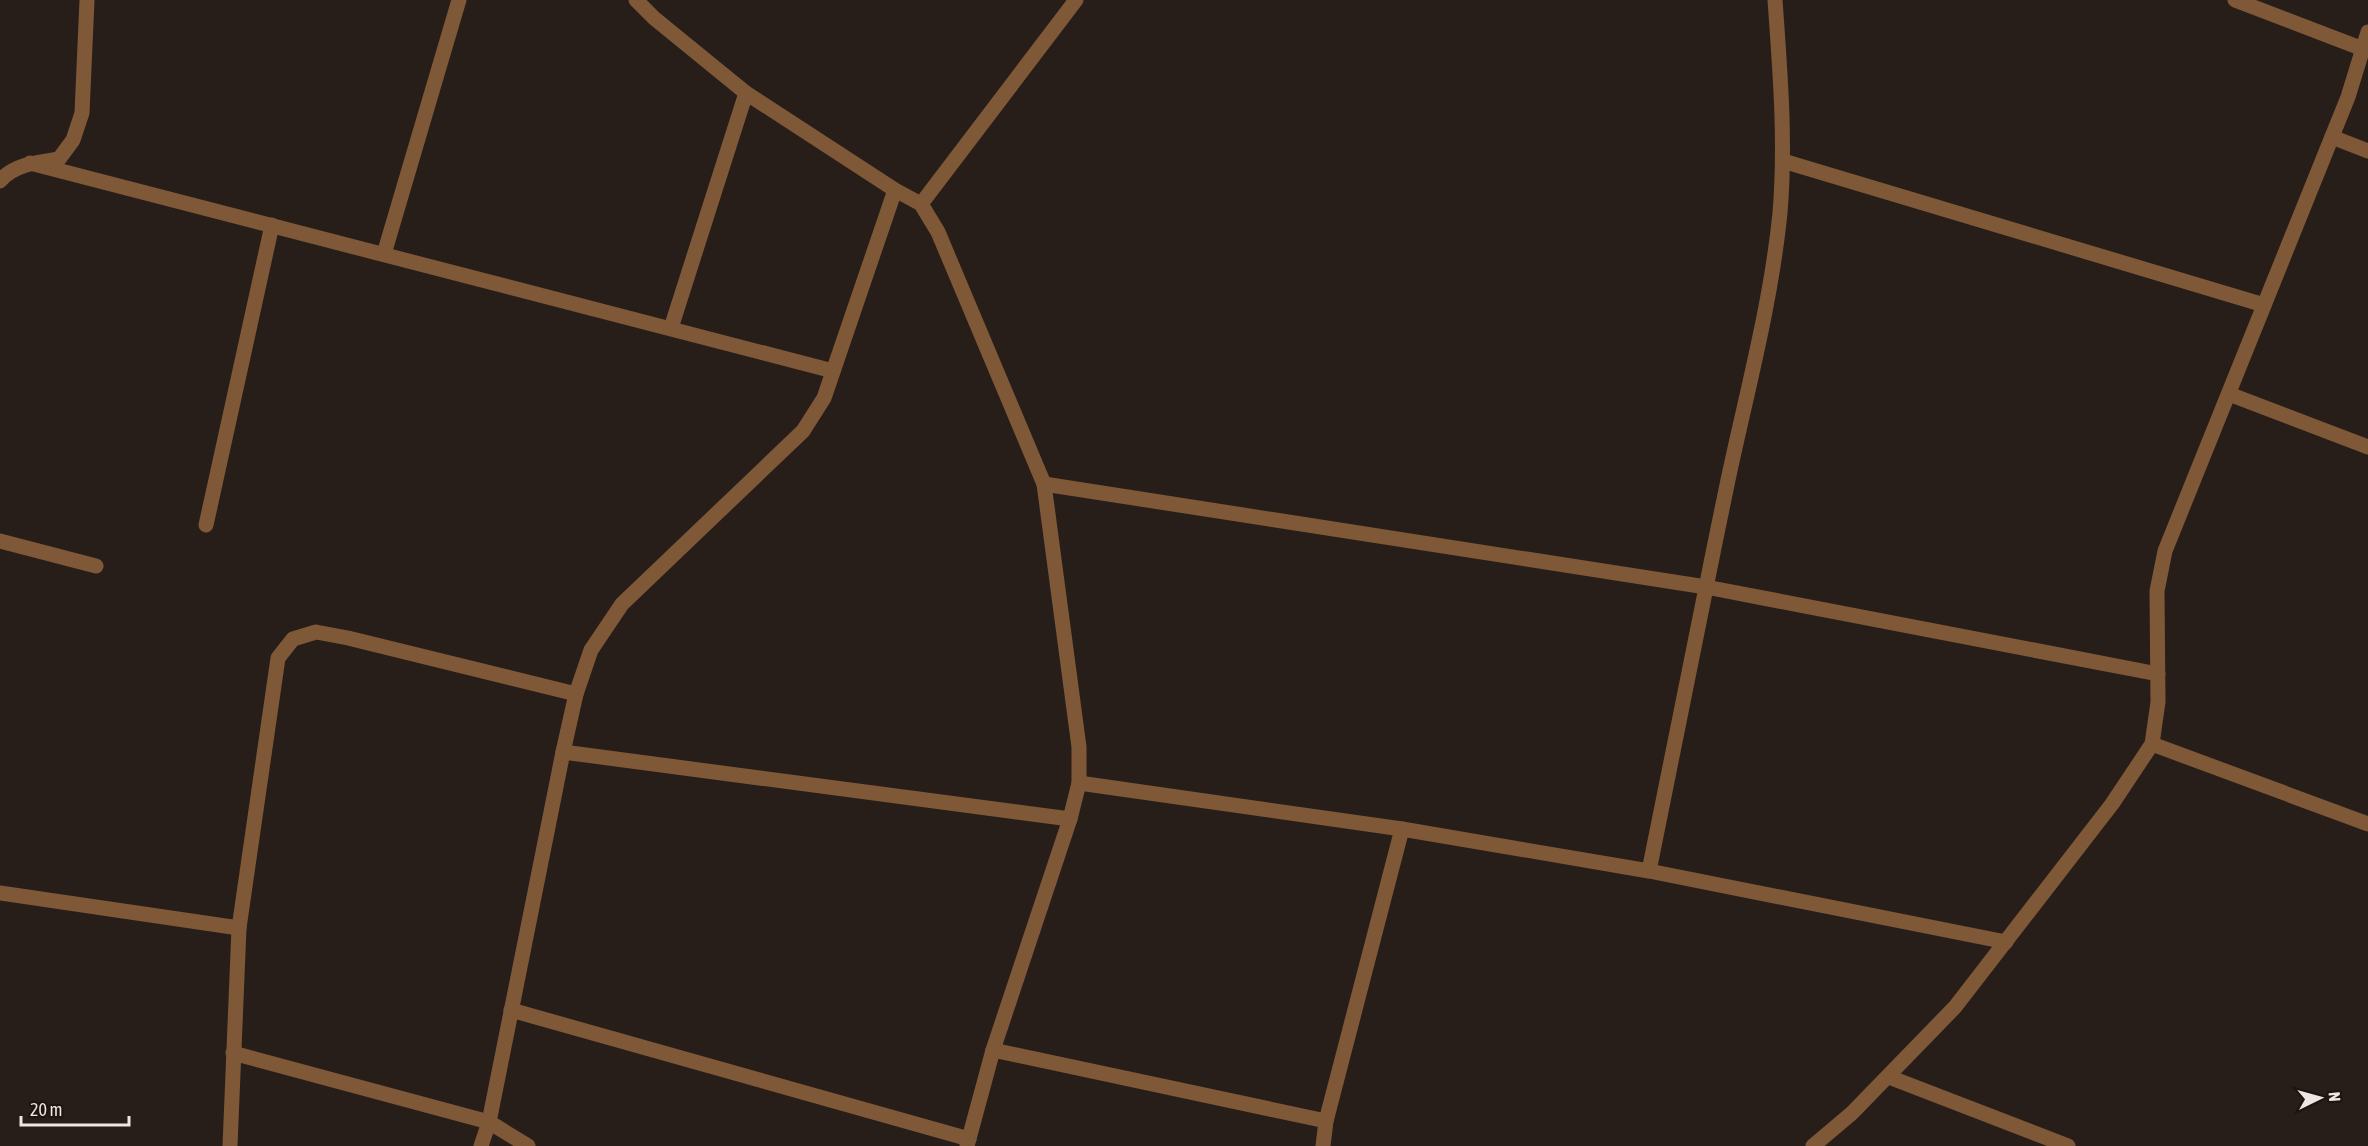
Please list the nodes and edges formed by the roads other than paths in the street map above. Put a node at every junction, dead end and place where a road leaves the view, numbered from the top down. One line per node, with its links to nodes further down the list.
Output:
1 (87, 0): 13 (street)
2 (459, 0): 18 (street)
3 (636, 0): 9 (street)
4 (1076, 0): 16 (street)
5 (1775, 0): 12 (street)
6 (2235, 0): 8 (street)
7 (2368, 32): 8 (street)
8 (2363, 49): 10 (street)
9 (746, 93): 15 (street); 20 (street)
10 (2332, 137): 11 (street); 19 (street)
11 (2368, 151)
12 (1783, 161): 19 (street); 28 (street)
13 (30, 163): 14 (street); 17 (street)
14 (1, 176)
15 (895, 190): 16 (street); 21 (street)
16 (921, 204): 24 (street)
17 (272, 225): 18 (street); 25 (street)
18 (384, 254): 20 (street)
19 (2264, 305): 22 (street)
20 (671, 328): 21 (street)
21 (833, 371): 30 (street)
22 (2229, 394): 23 (street); 29 (street)
23 (2368, 447)
24 (1044, 484): 28 (street); 33 (street)
25 (206, 525)
26 (0, 541): 27 (street)
27 (96, 566)
28 (1706, 587): 29 (street); 37 (street)
29 (2157, 674): 31 (street)
30 (576, 694): 32 (street); 39 (street)
31 (2152, 744): 35 (street); 40 (street)
32 (563, 752): 34 (street); 41 (street)
33 (1079, 783): 34 (street); 36 (street)
34 (1071, 819): 42 (street)
35 (2368, 824)
36 (1402, 829): 37 (street); 46 (street)
37 (1649, 871): 40 (street)
38 (0, 894): 39 (street)
39 (238, 928): 43 (street)
40 (2006, 942): 44 (street)
41 (511, 1010): 45 (street); 47 (street)
42 (993, 1050): 46 (street); 47 (street)
43 (233, 1053): 45 (street); 48 (street)
44 (1889, 1077): 52 (street); 53 (street)
45 (489, 1122): 49 (street); 50 (street)
46 (1326, 1122): 51 (street)
47 (968, 1142)
48 (230, 1146)
49 (481, 1146)
50 (528, 1146)
51 (1323, 1146)
52 (1813, 1146)
53 (2068, 1146)

